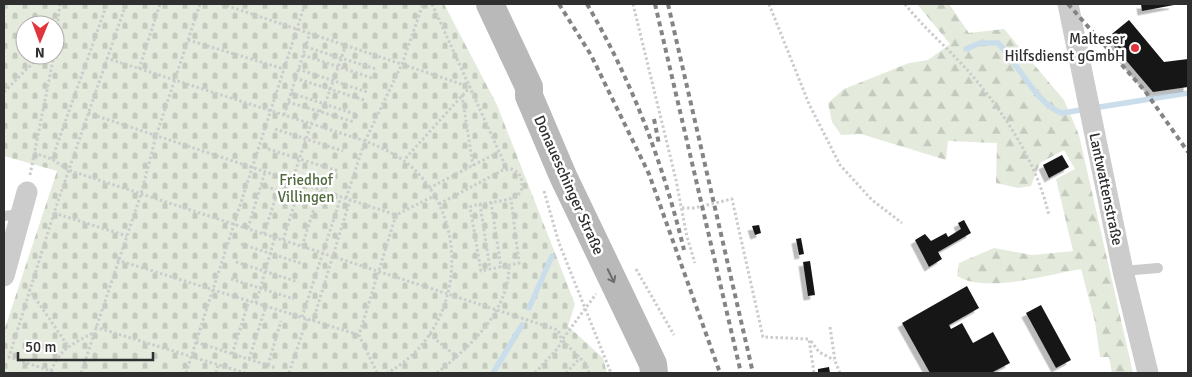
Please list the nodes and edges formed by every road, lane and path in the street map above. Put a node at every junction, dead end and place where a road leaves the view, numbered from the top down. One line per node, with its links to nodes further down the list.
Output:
1 (106, 4): 57 (path)
2 (126, 4): 20 (path)
3 (160, 4): 26 (path)
4 (200, 4): 16 (path)
5 (222, 4): 14 (path)
6 (305, 4): 14 (path)
7 (423, 4): 22 (path)
8 (432, 4): 34 (path)
9 (490, 4): 150 (main road, Donaueschinger Straße, one-way to 150)
10 (633, 4): 83 (path)
11 (769, 4): 88 (path)
12 (905, 4): 87 (path)
13 (1068, 4): 110 (street, Lantwattenstraße)
14 (297, 29): 15 (path); 27 (path)
15 (310, 33): 17 (path); 18 (path)
16 (188, 40): 27 (path); 32 (path)
17 (346, 45): 21 (path); 22 (path)
18 (305, 46): 19 (path); 21 (path)
19 (303, 55): 25 (path); 28 (path)
20 (106, 58): 26 (path); 45 (path)
21 (342, 58): 25 (path); 29 (path)
22 (402, 64): 34 (path); 53 (path)
23 (31, 65): 36 (path)
24 (52, 65): 57 (path)
25 (339, 67): 31 (path); 33 (path)
26 (139, 69): 32 (path)
27 (284, 69): 43 (path)
28 (298, 69): 30 (path); 33 (path)
29 (376, 69)
30 (295, 78): 35 (path); 38 (path)
31 (372, 78)
32 (175, 80): 43 (path); 51 (path)
33 (334, 81): 35 (path); 37 (path)
34 (470, 87): 39 (path); 56 (path)
35 (330, 89): 40 (path); 42 (path)
36 (4, 92)
37 (367, 92)
38 (291, 93): 41 (path); 42 (path)
39 (462, 95): 59 (path); 60 (path)
40 (364, 100)
41 (288, 102): 44 (path); 46 (path)
42 (325, 104): 44 (path); 47 (path)
43 (271, 110): 46 (path); 61 (path)
44 (320, 112): 48 (path); 49 (path)
45 (88, 113): 51 (path); 62 (path)
46 (284, 115): 49 (path)
47 (358, 115)
48 (354, 122)
49 (312, 124): 52 (path); 53 (path)
50 (275, 130): 52 (path)
51 (156, 136): 61 (path); 72 (path)
52 (306, 139): 55 (path); 58 (path)
53 (365, 141): 59 (path); 76 (path)
54 (268, 149): 58 (path)
55 (343, 151)
56 (499, 152): 60 (path); 63 (path)
57 (52, 159): 62 (path)
58 (300, 159): 64 (path); 66 (path)
59 (404, 160): 68 (path)
60 (473, 166): 68 (path)
61 (252, 168): 65 (path); 89 (path)
62 (68, 170): 72 (path); 84 (path)
63 (507, 170): 77 (path); 81 (path)
64 (338, 171)
65 (265, 172): 66 (path); 67 (path)
66 (292, 181): 70 (path)
67 (261, 185): 69 (path); 90 (path)
68 (429, 188): 74 (path)
69 (278, 190): 73 (path); 91 (path)
70 (320, 190): 75 (path); 80 (path)
71 (27, 192): 85 (street)
72 (141, 194): 89 (path); 92 (path)
73 (297, 196): 80 (path); 94 (path)
74 (434, 196): 81 (path); 86 (path)
75 (340, 197): 76 (path); 97 (path)
76 (346, 198): 78 (path)
77 (511, 199): 79 (path); 104 (path)
78 (350, 200): 86 (path); 99 (path)
79 (491, 202): 82 (path); 105 (path)
80 (316, 203): 96 (path)
81 (439, 204): 119 (path)
82 (480, 204): 107 (path); 107 (path)
83 (682, 208): 102 (path); 136 (path)
84 (54, 213): 92 (path); 116 (path)
85 (12, 215): 112 (street)
86 (396, 215): 109 (path)
87 (1049, 216)
88 (902, 223)
89 (234, 224): 90 (path); 117 (path)
90 (248, 228): 91 (path)
91 (264, 234): 93 (path)
92 (127, 236): 100 (path)
93 (275, 237): 94 (path); 98 (path)
94 (283, 240): 96 (path)
95 (241, 244): 98 (path)
96 (302, 246): 97 (path)
97 (323, 253): 99 (path); 126 (path)
98 (270, 254): 103 (path); 111 (path)
99 (333, 256): 109 (path); 129 (path)
100 (117, 260): 117 (path); 130 (path)
101 (236, 262): 111 (path)
102 (695, 263)
103 (303, 264)
104 (509, 266): 105 (path); 125 (path)
105 (501, 267): 107 (path)
106 (1158, 268): 110 (lane)
107 (490, 269)
108 (636, 269): 135 (path)
109 (379, 271): 119 (path); 133 (path)
110 (1123, 271): 168 (street, Lantwattenstraße)
111 (265, 272): 114 (path); 115 (path)
112 (4, 276)
113 (231, 279): 115 (path)
114 (298, 282)
115 (260, 288): 120 (path); 122 (path)
116 (28, 289): 139 (path); 151 (path)
117 (213, 290): 121 (path); 138 (path)
118 (596, 293): 124 (path)
119 (448, 294): 125 (path); 134 (path)
120 (294, 299)
121 (249, 301): 122 (path); 140 (path)
122 (256, 303): 123 (path)
123 (266, 306): 126 (path); 144 (path)
124 (585, 309): 137 (path); 165 (path)
125 (497, 310): 137 (path); 142 (path)
126 (302, 317): 127 (path)
127 (307, 319): 129 (path); 158 (path)
128 (281, 321): 147 (path)
129 (313, 321): 133 (path)
130 (95, 327): 132 (path); 141 (path)
131 (830, 327): 145 (path)
132 (93, 333): 139 (path); 153 (path)
133 (359, 334): 159 (path)
134 (429, 334): 142 (path); 160 (path)
135 (674, 335)
136 (809, 339): 145 (path); 166 (path)
137 (562, 340): 143 (path); 162 (path)
138 (196, 342): 140 (path); 141 (path)
139 (68, 346): 151 (path)
140 (232, 354): 144 (path)
141 (191, 356): 146 (path); 154 (path)
142 (457, 357): 161 (path)
143 (580, 358): 163 (path); 164 (path)
144 (249, 359): 147 (path)
145 (835, 360): 167 (path)
146 (218, 365): 148 (path); 155 (path)
147 (268, 365): 149 (path)
148 (228, 368): 152 (path); 156 (path)
149 (276, 368)
150 (653, 369)
151 (52, 372)
152 (238, 372): 157 (path)
153 (81, 373)
154 (186, 373)
155 (216, 373)
156 (226, 373)
157 (246, 373)
158 (289, 373)
159 (377, 373)
160 (387, 373)
161 (437, 373)
162 (535, 373)
163 (566, 373)
164 (589, 373)
165 (611, 373)
166 (814, 373)
167 (840, 373)
168 (1148, 373)

